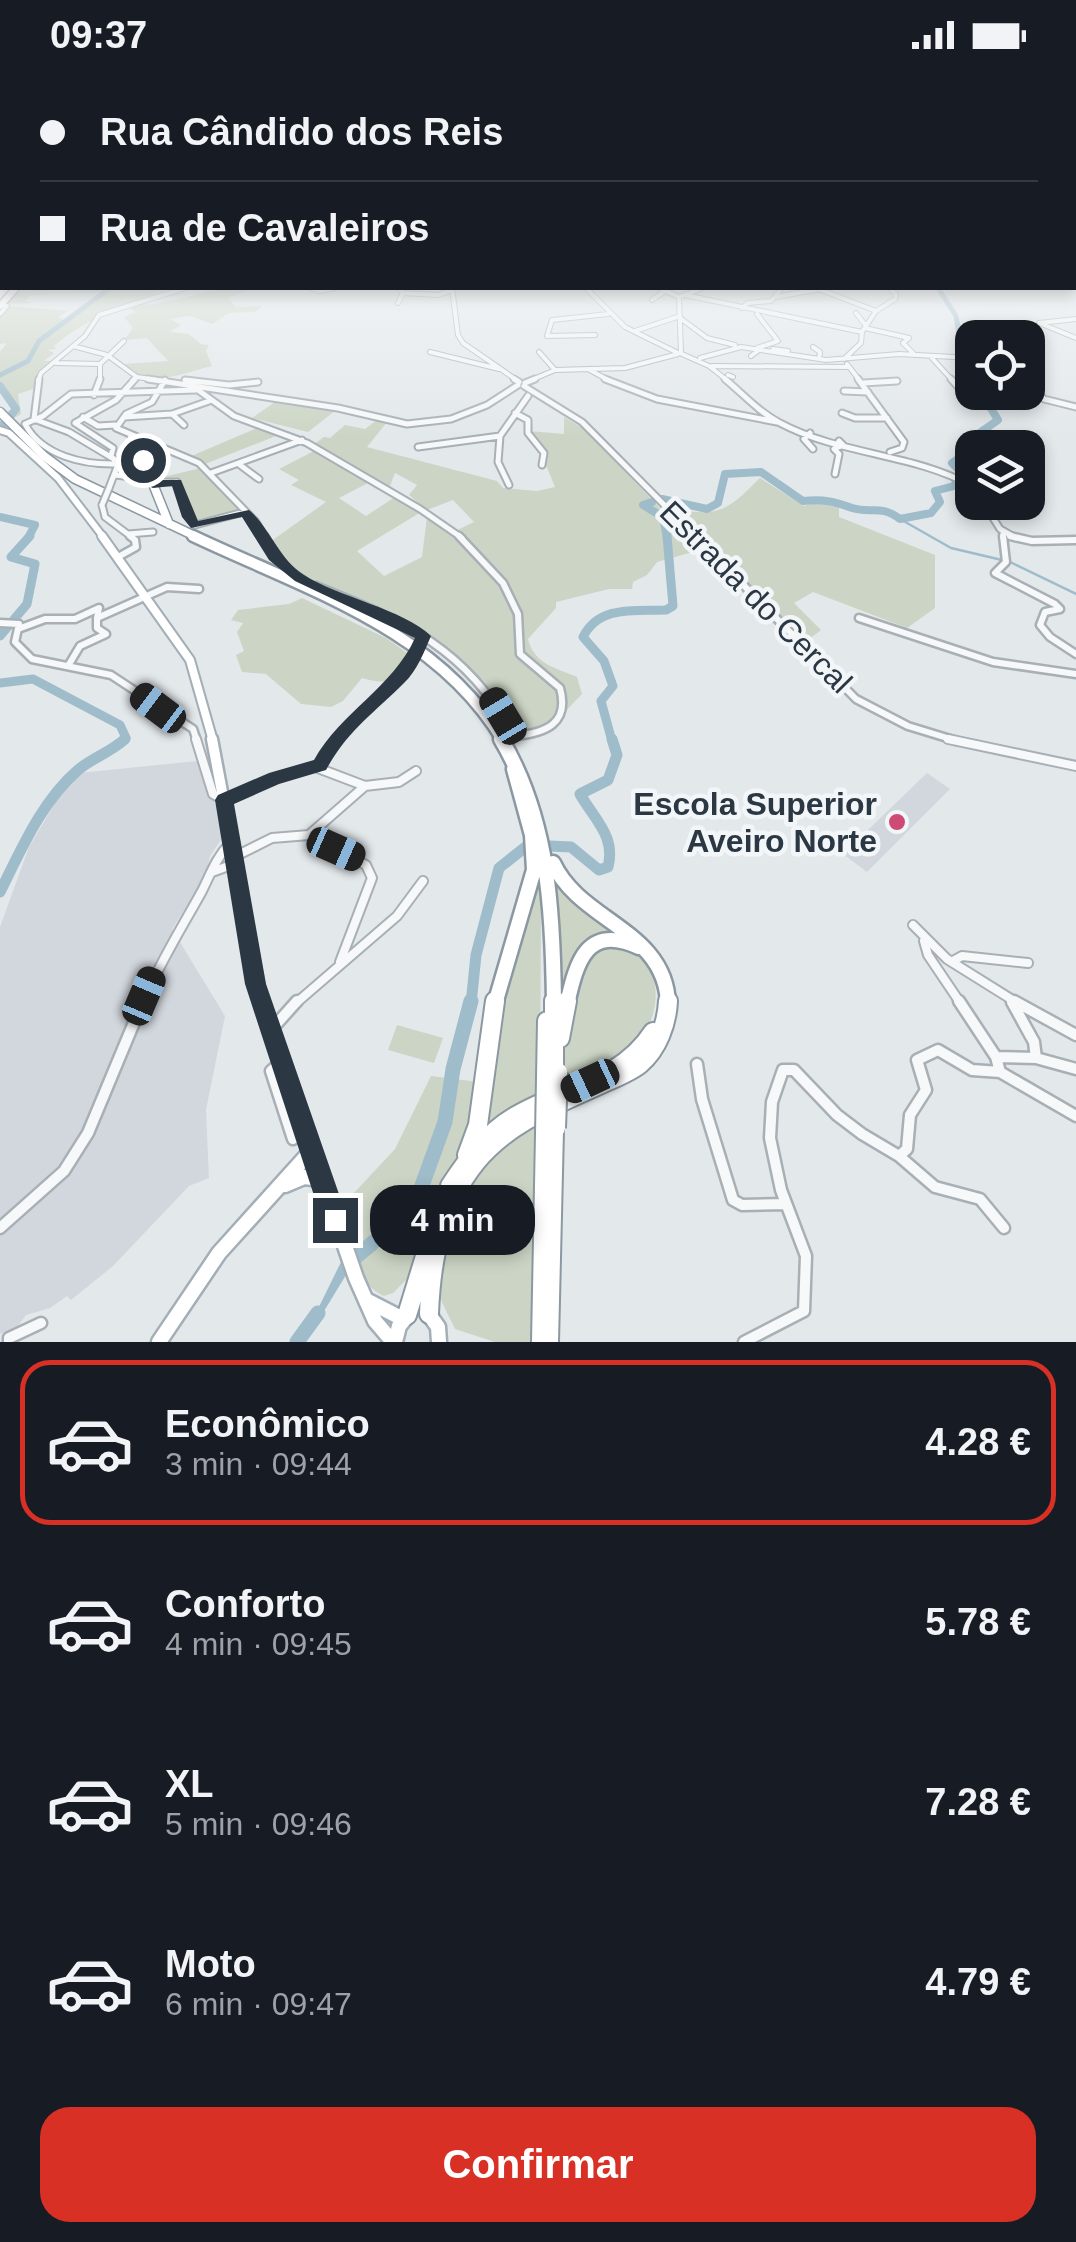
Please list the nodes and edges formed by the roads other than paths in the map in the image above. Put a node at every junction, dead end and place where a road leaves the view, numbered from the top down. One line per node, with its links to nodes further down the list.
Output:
1 (97, 317): 18 (street)
2 (456, 317): 42 (street)
3 (577, 317): 14 (street)
4 (613, 317): 13 (street)
5 (679, 317): 13 (street)
6 (680, 317): 19 (street); 25 (street)
7 (760, 317): 21 (street)
8 (804, 317): 12 (street)
9 (859, 317): 12 (street)
10 (872, 317): 12 (street)
11 (1074, 320): 15 (street)
12 (865, 328): 17 (street); 27 (street)
13 (634, 331): 25 (street)
14 (595, 335)
15 (1076, 336)
16 (124, 341): 29 (street)
17 (861, 343): 32 (street); 36 (street)
18 (73, 346): 29 (street); 37 (street)
19 (741, 346): 21 (street); 33 (street)
20 (813, 347): 35 (street)
21 (756, 349): 30 (street); 34 (street)
22 (773, 349): 34 (street)
23 (430, 352): 42 (street)
24 (539, 352): 44 (street)
25 (682, 353): 33 (street); 41 (street)
26 (124, 354): 29 (street)
27 (913, 354): 28 (street); 32 (street)
28 (929, 354): 31 (street); 52 (street)
29 (108, 356): 39 (street); 47 (street)
30 (751, 356)
31 (955, 356)
32 (869, 357): 36 (street)
33 (698, 358): 38 (street)
34 (808, 358): 35 (street)
35 (819, 359): 36 (street)
36 (843, 360): 40 (street)
37 (54, 362): 39 (street); 69 (street)
38 (706, 363): 43 (street); 46 (street)
39 (100, 364): 59 (street)
40 (847, 367): 43 (street); 45 (street); 51 (street)
41 (588, 368): 44 (street); 71 (street)
42 (499, 369): 53 (street, Estrada do Cercal)
43 (716, 369): 46 (street)
44 (555, 370): 53 (street)
45 (839, 375)
46 (728, 376): 71 (street)
47 (137, 377): 48 (street); 58 (street)
48 (168, 380): 50 (street); 54 (street); 55 (street)
49 (897, 381): 51 (street)
50 (258, 382)
51 (862, 382): 57 (street)
52 (955, 383)
53 (524, 387): 54 (street); 63 (street); 116 (street, Estrada do Cercal)
54 (199, 389): 55 (street); 61 (street)
55 (159, 391): 58 (street); 67 (street)
56 (844, 392): 57 (street)
57 (869, 392): 68 (street)
58 (121, 394): 59 (street); 66 (street)
59 (93, 396): 69 (street)
60 (1045, 399): 62 (street)
61 (210, 401): 65 (street); 79 (street)
62 (1075, 405)
63 (515, 412): 77 (street); 88 (street)
64 (842, 413): 68 (street)
65 (172, 414): 67 (street); 73 (street)
66 (84, 416): 72 (street); 85 (street)
67 (123, 417): 72 (street)
68 (888, 418): 84 (street)
69 (34, 420): 85 (street); 86 (street)
70 (3, 421): 97 (highway); 105 (main road); 121 (highway)
71 (777, 422): 74 (street); 75 (street)
72 (115, 425): 76 (street)
73 (184, 425)
74 (768, 428)
75 (810, 433): 78 (street); 83 (street)
76 (130, 434): 89 (street); 92 (street)
77 (500, 436): 81 (street); 96 (street)
78 (830, 438): 80 (street); 82 (street)
79 (302, 440): 87 (street); 112 (street)
80 (839, 440): 84 (street); 90 (street)
81 (418, 446)
82 (824, 446)
83 (813, 449)
84 (886, 453): 93 (street)
85 (111, 456): 86 (street)
86 (116, 464): 91 (street)
87 (239, 464): 89 (street); 94 (street)
88 (542, 465)
89 (210, 473): 98 (street)
90 (835, 474)
91 (114, 477): 92 (street); 102 (street, bridge)
92 (138, 477): 95 (street)
93 (955, 477)
94 (258, 479)
95 (153, 484): 97 (highway); 98 (street); 100 (highway)
96 (508, 486)
97 (126, 504): 100 (highway)
98 (244, 512): 112 (street)
99 (992, 520): 103 (street)
100 (169, 524): 121 (highway)
101 (153, 532): 102 (street)
102 (128, 534): 105 (street)
103 (1003, 534): 104 (street); 113 (street)
104 (1076, 540)
105 (116, 555): 107 (main road)
106 (199, 589): 107 (street)
107 (146, 595): 108 (street); 120 (main road)
108 (97, 618): 111 (street); 114 (street)
109 (859, 618): 115 (street)
110 (0, 623): 111 (street)
111 (17, 626): 114 (street)
112 (423, 637): 117 (street, bridge)
113 (1076, 654)
114 (68, 666): 120 (street)
115 (1076, 674)
116 (1076, 766)
117 (315, 767): 119 (street); 120 (street)
118 (416, 771): 119 (street)
119 (364, 786): 122 (street)
120 (224, 800): 123 (main road)
121 (539, 834): 124 (highway)
122 (308, 835): 125 (street); 132 (street)
123 (230, 843): 125 (main road); 126 (street)
124 (543, 855): 142 (highway); 148 (highway); 155 (highway)
125 (233, 861): 126 (street); 134 (main road)
126 (212, 872): 152 (street)
127 (424, 881): 132 (street)
128 (913, 925): 129 (street)
129 (924, 941): 130 (street); 136 (street)
130 (953, 961): 131 (street); 133 (street)
131 (1028, 963)
132 (340, 964): 134 (street)
133 (1012, 1001): 135 (street); 137 (street)
134 (271, 1031): 138 (main road)
135 (1076, 1035)
136 (996, 1056): 137 (street); 141 (street)
137 (1036, 1058): 140 (street)
138 (281, 1062): 145 (street); 146 (main road)
139 (697, 1064): 151 (street)
140 (1076, 1069)
141 (1000, 1072): 143 (street); 147 (street)
142 (553, 1075): 144 (highway, bridge); 148 (highway)
143 (1076, 1116)
144 (552, 1130): 162 (highway); 163 (highway)
145 (293, 1139)
146 (311, 1151): 149 (main road); 150 (main road)
147 (899, 1156): 151 (street); 153 (street)
148 (459, 1172): 156 (highway)
149 (320, 1179): 150 (main road); 154 (main road)
150 (282, 1186): 159 (main road)
151 (785, 1204): 164 (street)
152 (0, 1228)
153 (1004, 1228)
154 (366, 1300): 156 (main road); 160 (main road)
155 (429, 1314): 156 (main road); 161 (main road)
156 (405, 1317): 160 (main road)
157 (41, 1323): 158 (street)
158 (9, 1342)
159 (159, 1342)
160 (394, 1342)
161 (438, 1342)
162 (542, 1342)
163 (549, 1342)
164 (744, 1342)

